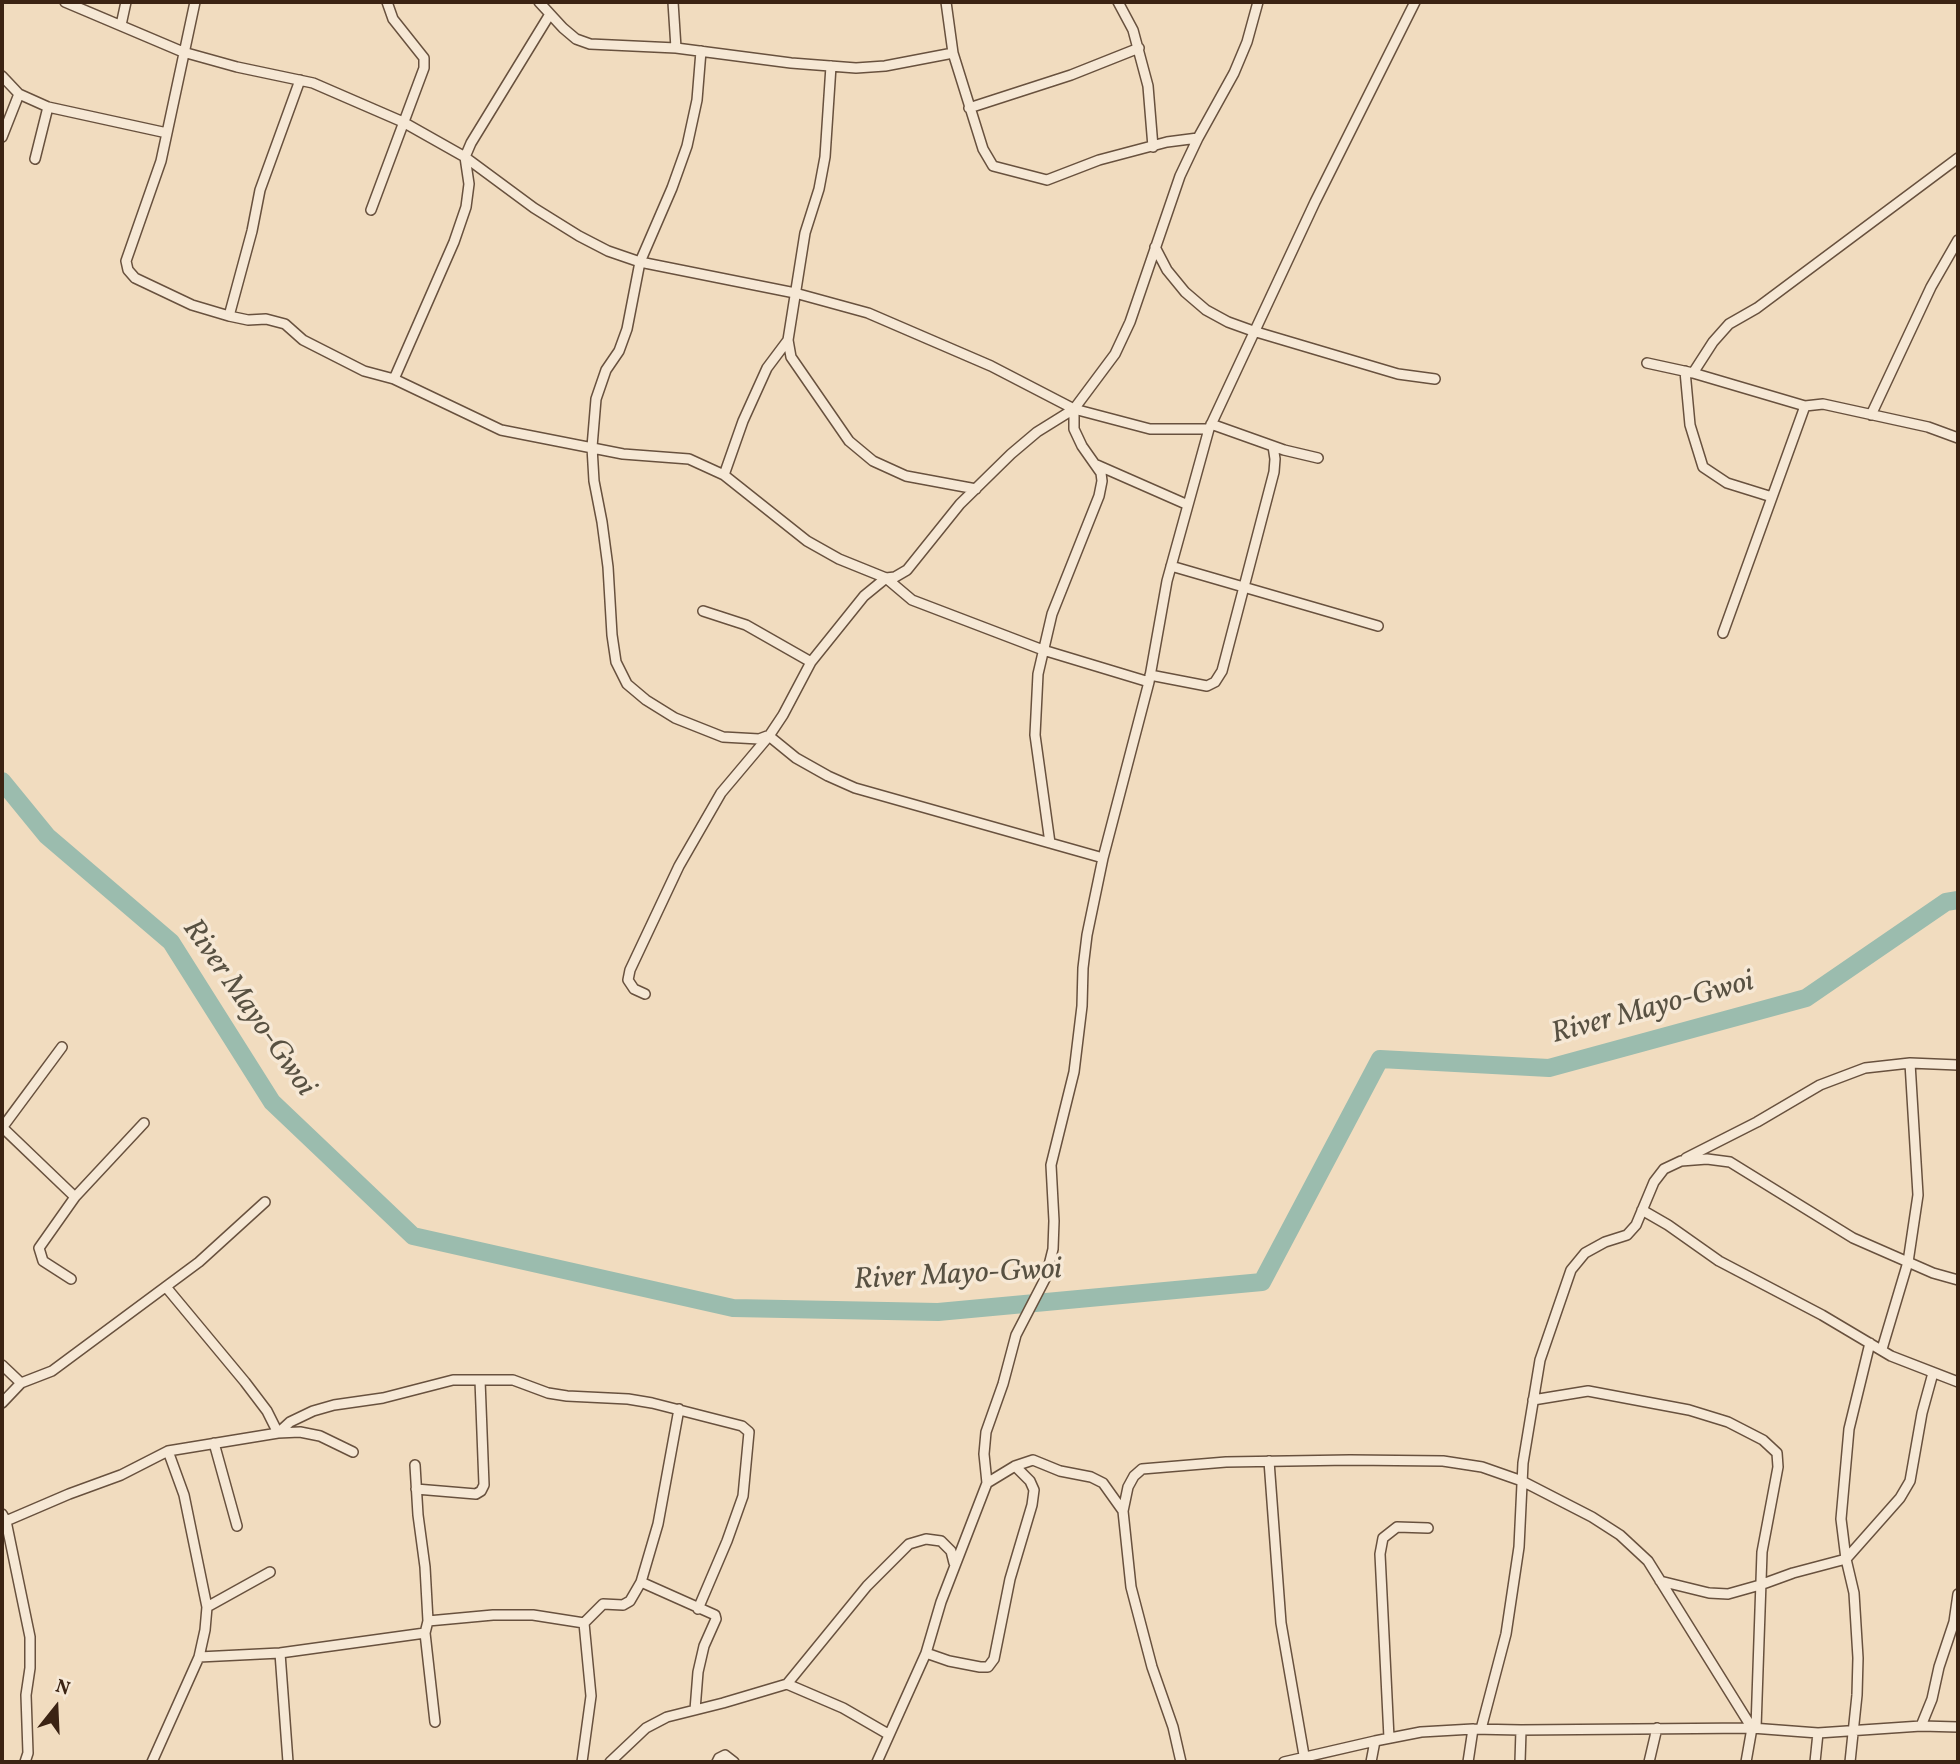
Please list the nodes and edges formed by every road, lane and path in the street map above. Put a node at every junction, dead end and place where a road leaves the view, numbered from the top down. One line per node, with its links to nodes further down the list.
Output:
1 (65, 2): 12 (street)
2 (126, 2): 12 (street)
3 (195, 2): 16 (street)
4 (387, 2): 24 (street)
5 (539, 2): 11 (street)
6 (673, 2): 13 (street)
7 (946, 2): 17 (street)
8 (1118, 2): 14 (street)
9 (1258, 2): 27 (street)
10 (1415, 2): 38 (street)
11 (550, 14): 13 (street); 29 (street)
12 (121, 25): 16 (street)
13 (676, 48): 15 (street)
14 (1139, 48): 23 (street); 28 (street)
15 (701, 51): 18 (street); 35 (street)
16 (183, 52): 20 (street); 25 (street)
17 (953, 52): 18 (street); 23 (street)
18 (831, 66): 36 (street)
19 (2, 76): 21 (street)
20 (300, 80): 24 (street); 37 (street)
21 (19, 94): 22 (street); 26 (street)
22 (48, 107): 25 (street); 31 (street)
23 (970, 108): 28 (street)
24 (403, 122): 29 (street); 32 (street)
25 (167, 133): 37 (street)
26 (2, 137)
27 (1198, 138): 28 (street); 34 (street)
28 (1153, 146)
29 (465, 157): 35 (street); 42 (street)
30 (1958, 158): 41 (street)
31 (35, 159)
32 (371, 210)
33 (1958, 240): 46 (street)
34 (1155, 247): 38 (street); 45 (street)
35 (640, 262): 36 (street); 50 (street)
36 (795, 293): 39 (street); 45 (street)
37 (229, 316): 42 (street)
38 (1253, 331): 43 (street); 47 (street)
39 (788, 340): 53 (street); 54 (street)
40 (1647, 362): 41 (street)
41 (1689, 372): 44 (street); 55 (street)
42 (394, 379): 50 (street)
43 (1435, 379)
44 (1805, 406): 46 (street); 55 (street)
45 (1074, 409): 47 (street); 52 (street); 54 (street)
46 (1871, 415): 48 (street)
47 (1210, 426): 49 (street); 56 (street)
48 (1958, 438)
49 (1273, 446): 51 (street); 59 (street)
50 (592, 447): 53 (street); 66 (street)
51 (1318, 458)
52 (1095, 465): 56 (street); 63 (street)
53 (724, 475): 58 (street)
54 (976, 489): 58 (street)
55 (1772, 497): 62 (street)
56 (1188, 506): 57 (street)
57 (1171, 566): 59 (street); 65 (street)
58 (886, 578): 63 (street); 64 (street)
59 (1243, 587): 61 (street); 65 (street)
60 (704, 611): 64 (street)
61 (1378, 626)
62 (1723, 633)
63 (1043, 650): 65 (street); 67 (street)
64 (811, 662): 66 (street)
65 (1150, 679): 68 (street)
66 (769, 736): 67 (street); 69 (street)
67 (1050, 843): 68 (street)
68 (1103, 858): 101 (street)
69 (645, 994)
70 (62, 1047): 74 (street)
71 (1910, 1063): 72 (street); 75 (street); 79 (street)
72 (1958, 1065)
73 (144, 1123): 76 (street)
74 (2, 1127): 76 (street)
75 (1681, 1161): 78 (street); 79 (street)
76 (75, 1197): 80 (street)
77 (265, 1202): 82 (street)
78 (1642, 1210): 83 (street); 90 (street)
79 (1908, 1262): 81 (street); 84 (street)
80 (71, 1279)
81 (1958, 1280)
82 (166, 1287): 89 (street); 93 (street)
83 (1870, 1343): 84 (street); 107 (street)
84 (1882, 1349): 86 (street)
85 (2, 1365): 89 (street)
86 (1933, 1373): 88 (street); 107 (street)
87 (480, 1380): 92 (street); 93 (street); 102 (street)
88 (1958, 1382)
89 (21, 1383): 91 (street)
90 (1533, 1400): 100 (street); 112 (street)
91 (2, 1403)
92 (679, 1409): 111 (street); 115 (street)
93 (278, 1433): 94 (street); 96 (street)
94 (214, 1443): 95 (street); 105 (street)
95 (168, 1451): 104 (street); 114 (street)
96 (352, 1452)
97 (1269, 1461): 100 (street); 103 (street); 136 (street)
98 (415, 1465): 102 (street)
99 (1016, 1466): 101 (street); 103 (street); 120 (street)
100 (1522, 1481): 110 (street); 129 (street)
101 (987, 1483): 108 (street)
102 (416, 1489): 116 (street)
103 (1123, 1511): 145 (street)
104 (4, 1518): 137 (street)
105 (237, 1526)
106 (1428, 1528): 134 (street)
107 (1846, 1559): 112 (street); 131 (street)
108 (954, 1564): 120 (street); 122 (street)
109 (270, 1572): 114 (street)
110 (1660, 1581): 112 (street); 128 (street)
111 (641, 1582): 115 (street); 117 (street)
112 (1760, 1585): 128 (street)
113 (1958, 1594): 125 (street)
114 (207, 1607): 121 (street)
115 (698, 1609): 123 (street)
116 (428, 1621): 117 (street); 118 (street)
117 (584, 1623): 140 (street)
118 (425, 1633): 119 (street); 124 (street)
119 (280, 1653): 121 (street); 139 (street)
120 (926, 1653): 133 (street)
121 (199, 1657): 138 (street)
122 (787, 1684): 123 (street); 133 (street)
123 (695, 1710): 141 (street)
124 (435, 1722)
125 (1921, 1726): 126 (street); 131 (street)
126 (1958, 1727)
127 (1657, 1728): 128 (street); 130 (street); 150 (street)
128 (1754, 1728): 132 (street); 151 (street)
129 (1477, 1729): 130 (street); 134 (street); 148 (street)
130 (1521, 1730): 149 (street)
131 (1852, 1730): 132 (street); 153 (street)
132 (1818, 1733): 152 (street)
133 (888, 1734): 144 (street)
134 (1389, 1738): 135 (street)
135 (1375, 1741): 136 (street); 147 (street)
136 (1306, 1760): 146 (street)
137 (25, 1762)
138 (152, 1762)
139 (288, 1762)
140 (582, 1762)
141 (610, 1762)
142 (717, 1762): 143 (street)
143 (734, 1762)
144 (877, 1762)
145 (1181, 1762)
146 (1284, 1762)
147 (1371, 1762)
148 (1468, 1762)
149 (1520, 1762)
150 (1649, 1762)
151 (1746, 1762)
152 (1815, 1762)
153 (1850, 1762)

